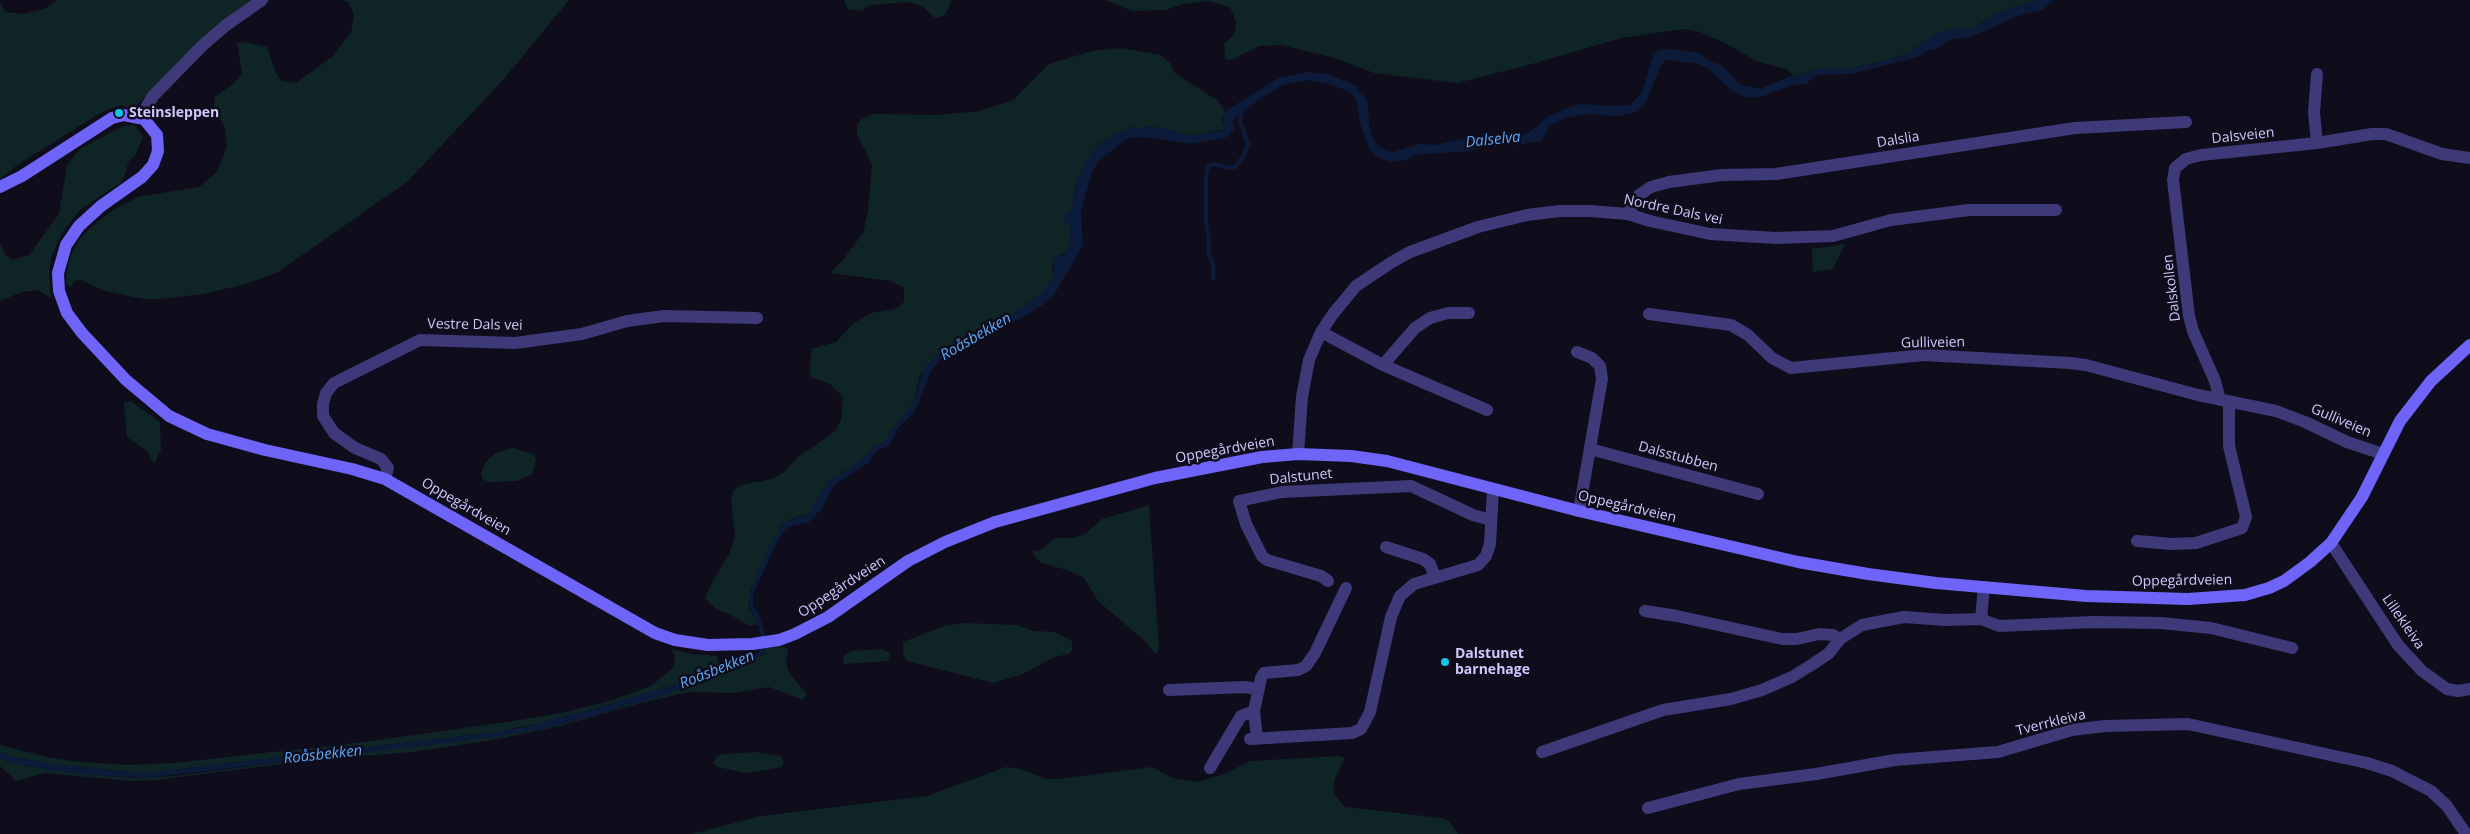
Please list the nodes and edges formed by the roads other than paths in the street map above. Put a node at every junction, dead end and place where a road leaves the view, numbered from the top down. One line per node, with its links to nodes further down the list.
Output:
1 (262, 0): 3 (street)
2 (2318, 74): 5 (street)
3 (140, 117): 8 (main road); 23 (main road, Oppegårdveien)
4 (2186, 122): 10 (street, Dalslia)
5 (2317, 142): 6 (street, Dalsveien); 7 (street, Dalsveien)
6 (2470, 158)
7 (2175, 168): 18 (street, Dalskollen)
8 (0, 187)
9 (2056, 210): 10 (street, Nordre Dals vei)
10 (1628, 214): 14 (street, Nordre Dals vei)
11 (1468, 313): 17 (street)
12 (1649, 314): 18 (street, Gulliveien)
13 (757, 318): 23 (street, Vestre Dals vei)
14 (1321, 332): 17 (street); 21 (street, Nordre Dals vei)
15 (2470, 345): 22 (main road, Oppegårdveien)
16 (1577, 352): 20 (street)
17 (1383, 365): 19 (street)
18 (2224, 401): 22 (street, Gulliveien); 28 (street)
19 (1487, 410)
20 (1590, 449): 25 (street, Dalsstubben); 26 (street)
21 (1298, 454): 23 (main road, Oppegårdveien); 24 (main road, Oppegårdveien)
22 (2383, 454): 29 (main road, Oppegårdveien)
23 (385, 479)
24 (1493, 489): 26 (main road, Oppegårdveien); 27 (street)
25 (1758, 494)
26 (1578, 511): 33 (main road, Oppegårdveien)
27 (1491, 520): 31 (street); 32 (street, Dalstunet)
28 (2137, 541)
29 (2331, 543): 33 (main road, Oppegårdveien); 40 (street, Lillekleiva)
30 (1386, 548): 31 (street)
31 (1435, 577): 42 (street)
32 (1328, 581)
33 (1984, 587): 36 (street)
34 (1346, 588): 39 (street)
35 (1645, 611): 37 (street)
36 (1981, 619): 37 (street); 38 (street)
37 (1840, 639): 43 (street)
38 (2292, 648)
39 (1258, 689): 41 (street); 42 (street)
40 (2470, 689)
41 (1169, 690)
42 (1254, 711): 44 (street)
43 (1542, 752)
44 (1210, 768)
45 (1648, 808): 46 (street, Tverrkleiva)
46 (2466, 834)

